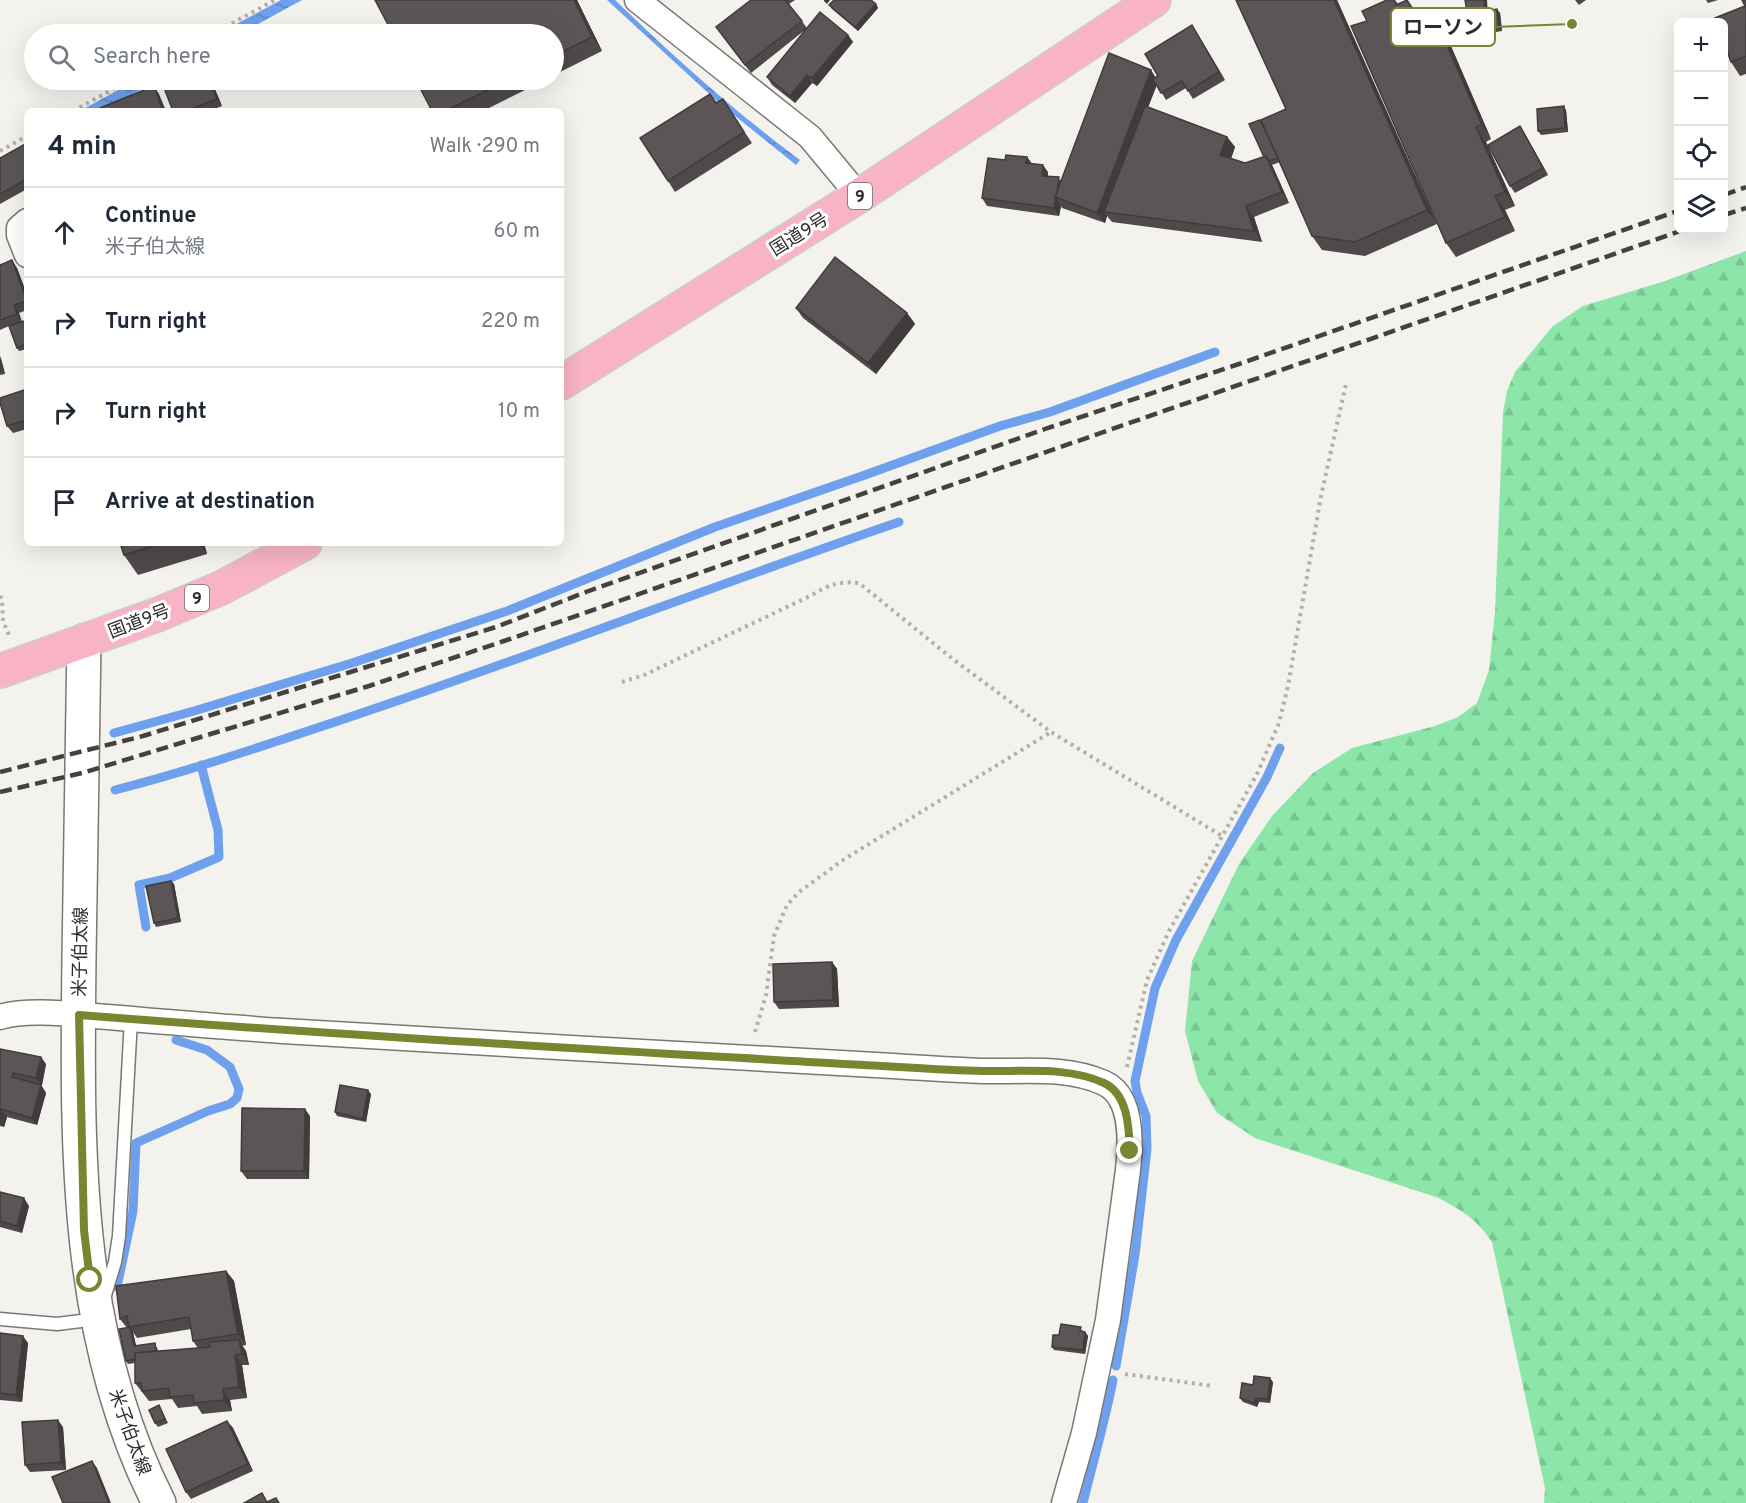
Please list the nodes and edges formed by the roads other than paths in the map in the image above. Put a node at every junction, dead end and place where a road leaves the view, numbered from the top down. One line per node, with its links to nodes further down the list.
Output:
1 (637, 0): 3 (street)
2 (1154, 0): 3 (highway, 国道9号 / 9)
3 (859, 196): 6 (highway, 国道9号 / 9)
4 (24, 223): 5 (street)
5 (24, 248)
6 (564, 381)
7 (293, 546): 8 (highway, 国道9号 / 9)
8 (270, 552): 9 (highway, 国道9号 / 9)
9 (84, 641): 10 (highway, 国道9号 / 9); 12 (main road, 米子伯太線)
10 (8, 668)
11 (6, 1015): 12 (street)
12 (79, 1015): 13 (street); 15 (main road, 米子伯太線)
13 (131, 1019): 15 (lane); 17 (street)
14 (0, 1318): 15 (lane)
15 (98, 1319): 16 (main road, 米子伯太線)
16 (159, 1503)
17 (1064, 1503)

